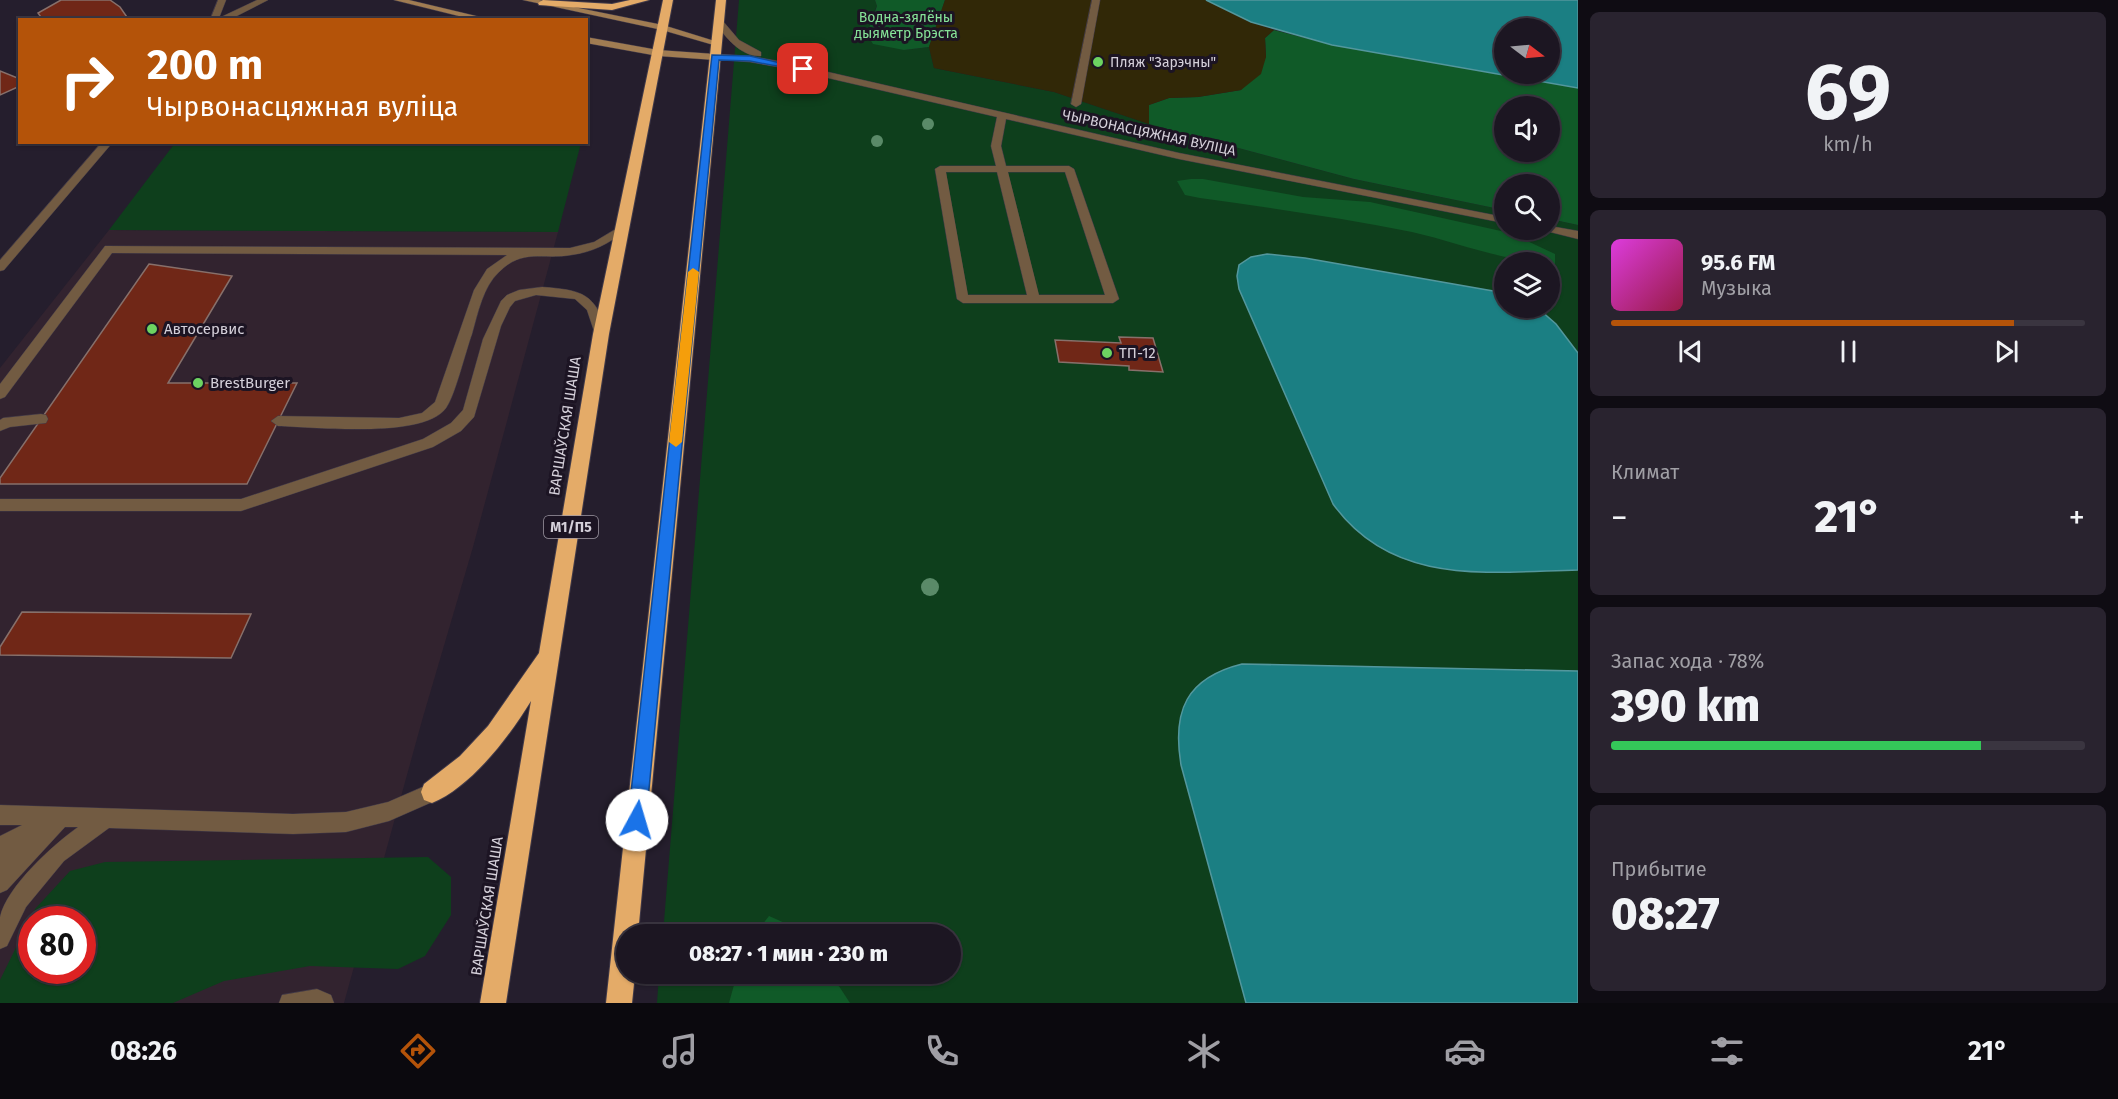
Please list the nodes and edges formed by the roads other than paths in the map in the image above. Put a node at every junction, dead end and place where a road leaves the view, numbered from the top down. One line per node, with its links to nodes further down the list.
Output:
1 (222, 0): 10 (street)
2 (264, 0): 11 (street)
3 (398, 0): 12 (main road)
4 (527, 0): 9 (main road, ЧЫРВОНАСЦЯЖНАЯ ВУЛІЦА)
5 (644, 0): 9 (highway)
6 (668, 0): 14 (highway, ВАРШАЎСКАЯ ШАША / М1/П5)
7 (721, 0): 13 (highway)
8 (1096, 0): 19 (street)
9 (543, 3): 14 (main road, ЧЫРВОНАСЦЯЖНАЯ ВУЛІЦА)
10 (215, 18)
11 (225, 18)
12 (480, 18)
13 (718, 22): 16 (highway); 18 (street, ЧЫРВОНАСЦЯЖНАЯ ВУЛІЦА)
14 (663, 28): 16 (main road, ЧЫРВОНАСЦЯЖНАЯ ВУЛІЦА); 17 (highway, ВАРШАЎСКАЯ ШАША / М1/П5)
15 (588, 40): 17 (main road, ЧЫРВОНАСЦЯЖНАЯ ВУЛІЦА)
16 (716, 50): 17 (main road, ЧЫРВОНАСЦЯЖНАЯ ВУЛІЦА); 18 (street, ЧЫРВОНАСЦЯЖНАЯ ВУЛІЦА); 50 (highway)
17 (658, 53): 24 (highway, ВАРШАЎСКАЯ ШАША / М1/П5)
18 (789, 66): 20 (street, ЧЫРВОНАСЦЯЖНАЯ ВУЛІЦА)
19 (1076, 104)
20 (1002, 116): 22 (street); 23 (street, ЧЫРВОНАСЦЯЖНАЯ ВУЛІЦА)
21 (106, 144): 28 (street)
22 (1001, 169): 29 (street); 29 (street); 29 (street)
23 (1494, 218)
24 (621, 229): 27 (street); 30 (highway, ВАРШАЎСКАЯ ШАША / М1/П5)
25 (1560, 231): 26 (street)
26 (1578, 235)
27 (525, 252): 31 (street); 33 (street)
28 (0, 267)
29 (1035, 299)
30 (601, 334): 35 (street); 36 (highway, ВАРШАЎСКАЯ ШАША / М1/П5)
31 (0, 394)
32 (41, 419): 34 (street)
33 (278, 421)
34 (0, 426)
35 (0, 505)
36 (549, 652): 37 (highway); 49 (highway, ВАРШАЎСКАЯ ШАША / М1/П5)
37 (432, 792): 40 (street)
38 (0, 815): 39 (street)
39 (62, 816): 40 (street); 41 (street); 42 (street); 43 (street); 44 (street); 45 (street)
40 (106, 818): 46 (street)
41 (0, 844)
42 (0, 855)
43 (0, 860)
44 (0, 869)
45 (0, 883)
46 (0, 939)
47 (290, 1003): 48 (street)
48 (323, 1003)
49 (493, 1003)
50 (619, 1003)

